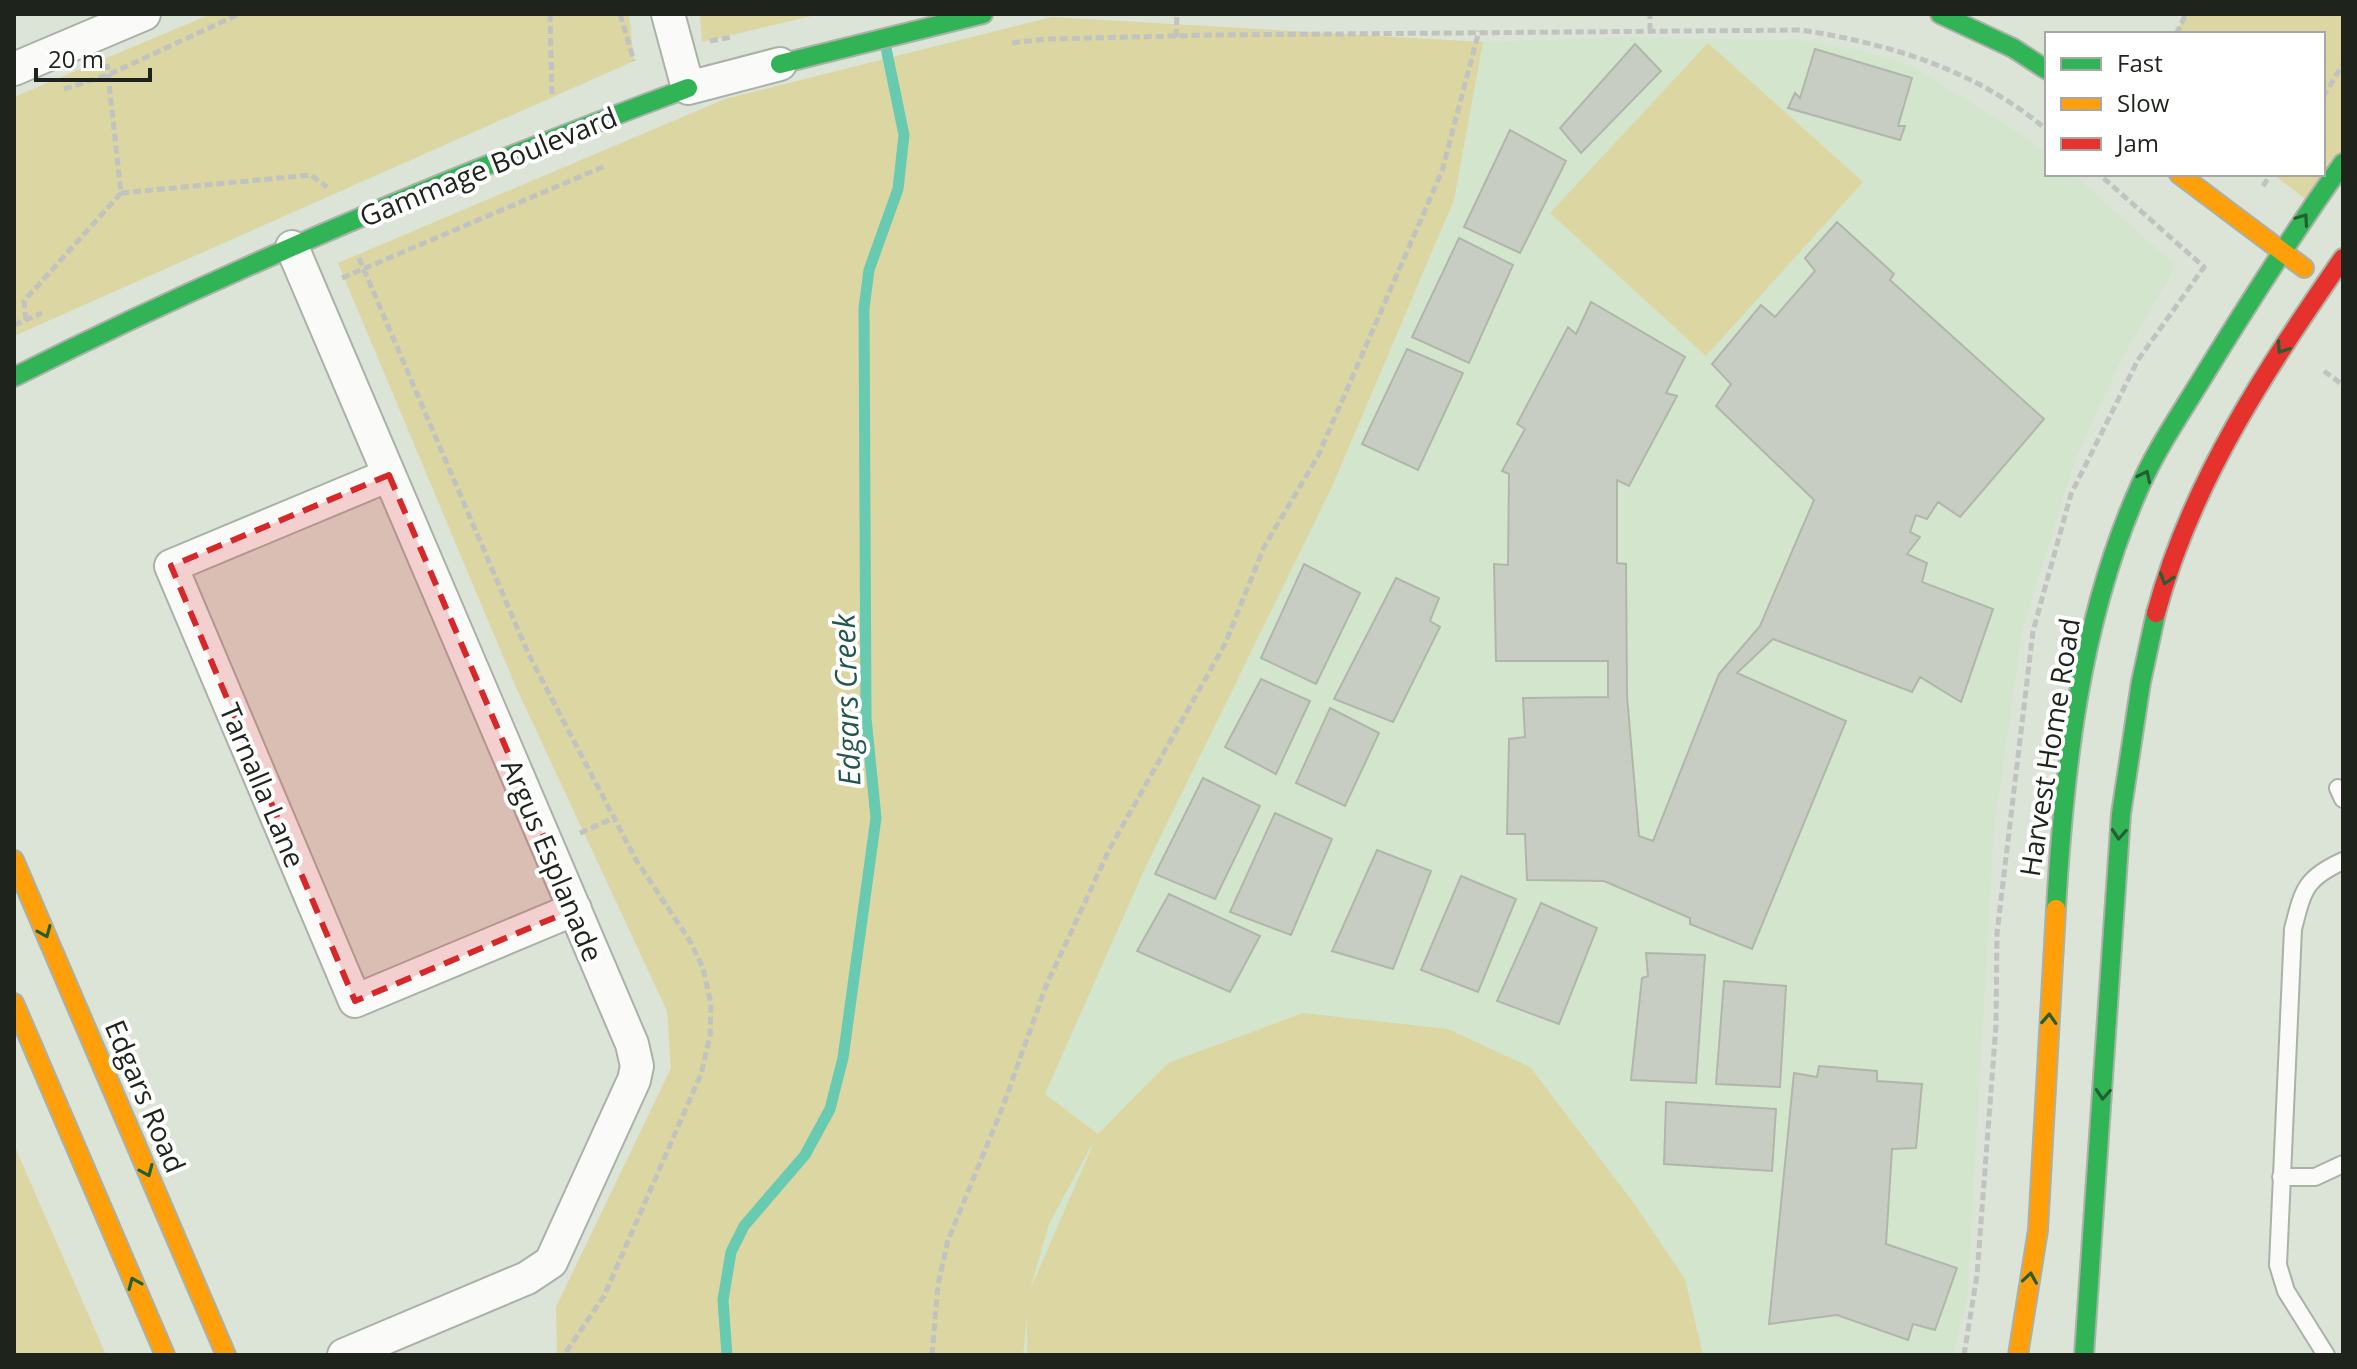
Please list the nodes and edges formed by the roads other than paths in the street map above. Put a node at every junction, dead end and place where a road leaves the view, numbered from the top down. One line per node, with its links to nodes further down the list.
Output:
1 (142, 14): 6 (street)
2 (668, 14): 8 (street)
3 (983, 14): 5 (street, Gammage Boulevard)
4 (1953, 16): 7 (street)
5 (780, 64): 8 (street, Gammage Boulevard)
6 (14, 69)
7 (2045, 69)
8 (688, 88): 11 (street, Gammage Boulevard)
9 (2343, 163): 12 (street, Harvest Home Road, one-way to 9)
10 (2182, 176): 12 (street)
11 (292, 247): 15 (street, Gammage Boulevard); 16 (street, Argus Esplanade)
12 (2280, 251): 14 (street); 26 (street, Harvest Home Road, one-way to 12)
13 (2343, 258): 14 (street)
14 (2326, 283): 27 (street, one-way to 27)
15 (14, 377)
16 (389, 475): 19 (street, Argus Esplanade); 19 (street, Tarnalla Lane)
17 (14, 860): 24 (street, Edgars Road, one-way to 24)
18 (2343, 861): 22 (lane)
19 (575, 909): 25 (street, Argus Esplanade)
20 (14, 1003): 23 (street, one-way to 20)
21 (2343, 1164): 22 (lane)
22 (2281, 1177): 28 (lane)
23 (165, 1355)
24 (226, 1355)
25 (344, 1355)
26 (2018, 1355)
27 (2084, 1355)
28 (2326, 1355)

